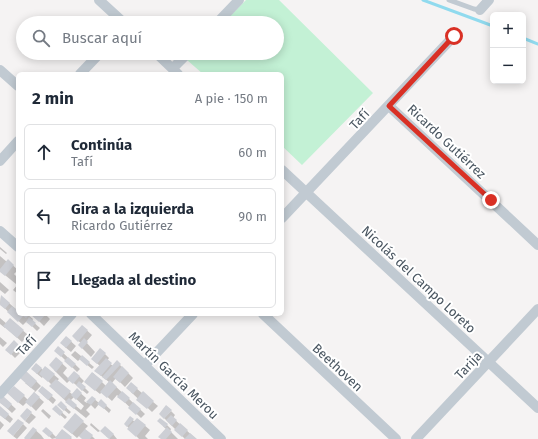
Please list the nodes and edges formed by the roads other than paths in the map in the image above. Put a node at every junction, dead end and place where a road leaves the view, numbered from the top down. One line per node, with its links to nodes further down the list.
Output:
1 (99, 0): 6 (street)
2 (239, 0): 7 (street)
3 (449, 0): 5 (lane)
4 (489, 0): 5 (street)
5 (480, 10)
6 (116, 16)
7 (224, 16)
8 (454, 36): 16 (street, Tafí)
9 (93, 60): 14 (street)
10 (164, 60): 13 (street)
11 (183, 60): 13 (street)
12 (0, 70): 15 (street)
13 (176, 71)
14 (82, 72)
15 (16, 84)
16 (389, 106): 20 (street, Tafí); 24 (street, Ricardo Gutiérrez)
17 (16, 143): 18 (street)
18 (0, 161)
19 (284, 172): 20 (street, Nicolás del Campo Loreto)
20 (307, 193): 21 (street, Tafí); 30 (street, Nicolás del Campo Loreto)
21 (284, 216)
22 (0, 231): 23 (street)
23 (16, 245)
24 (538, 245)
25 (538, 309): 30 (street, Tarija)
26 (70, 316): 32 (street, Tafí)
27 (93, 316): 31 (street, Martín García Merou)
28 (191, 316): 31 (street)
29 (265, 316): 35 (street, Beethoven)
30 (489, 362): 33 (street, Nicolás del Campo Loreto); 36 (street, Tarija)
31 (145, 364): 34 (street, Martín García Merou)
32 (0, 394)
33 (538, 408)
34 (222, 439)
35 (396, 439)
36 (416, 439)

